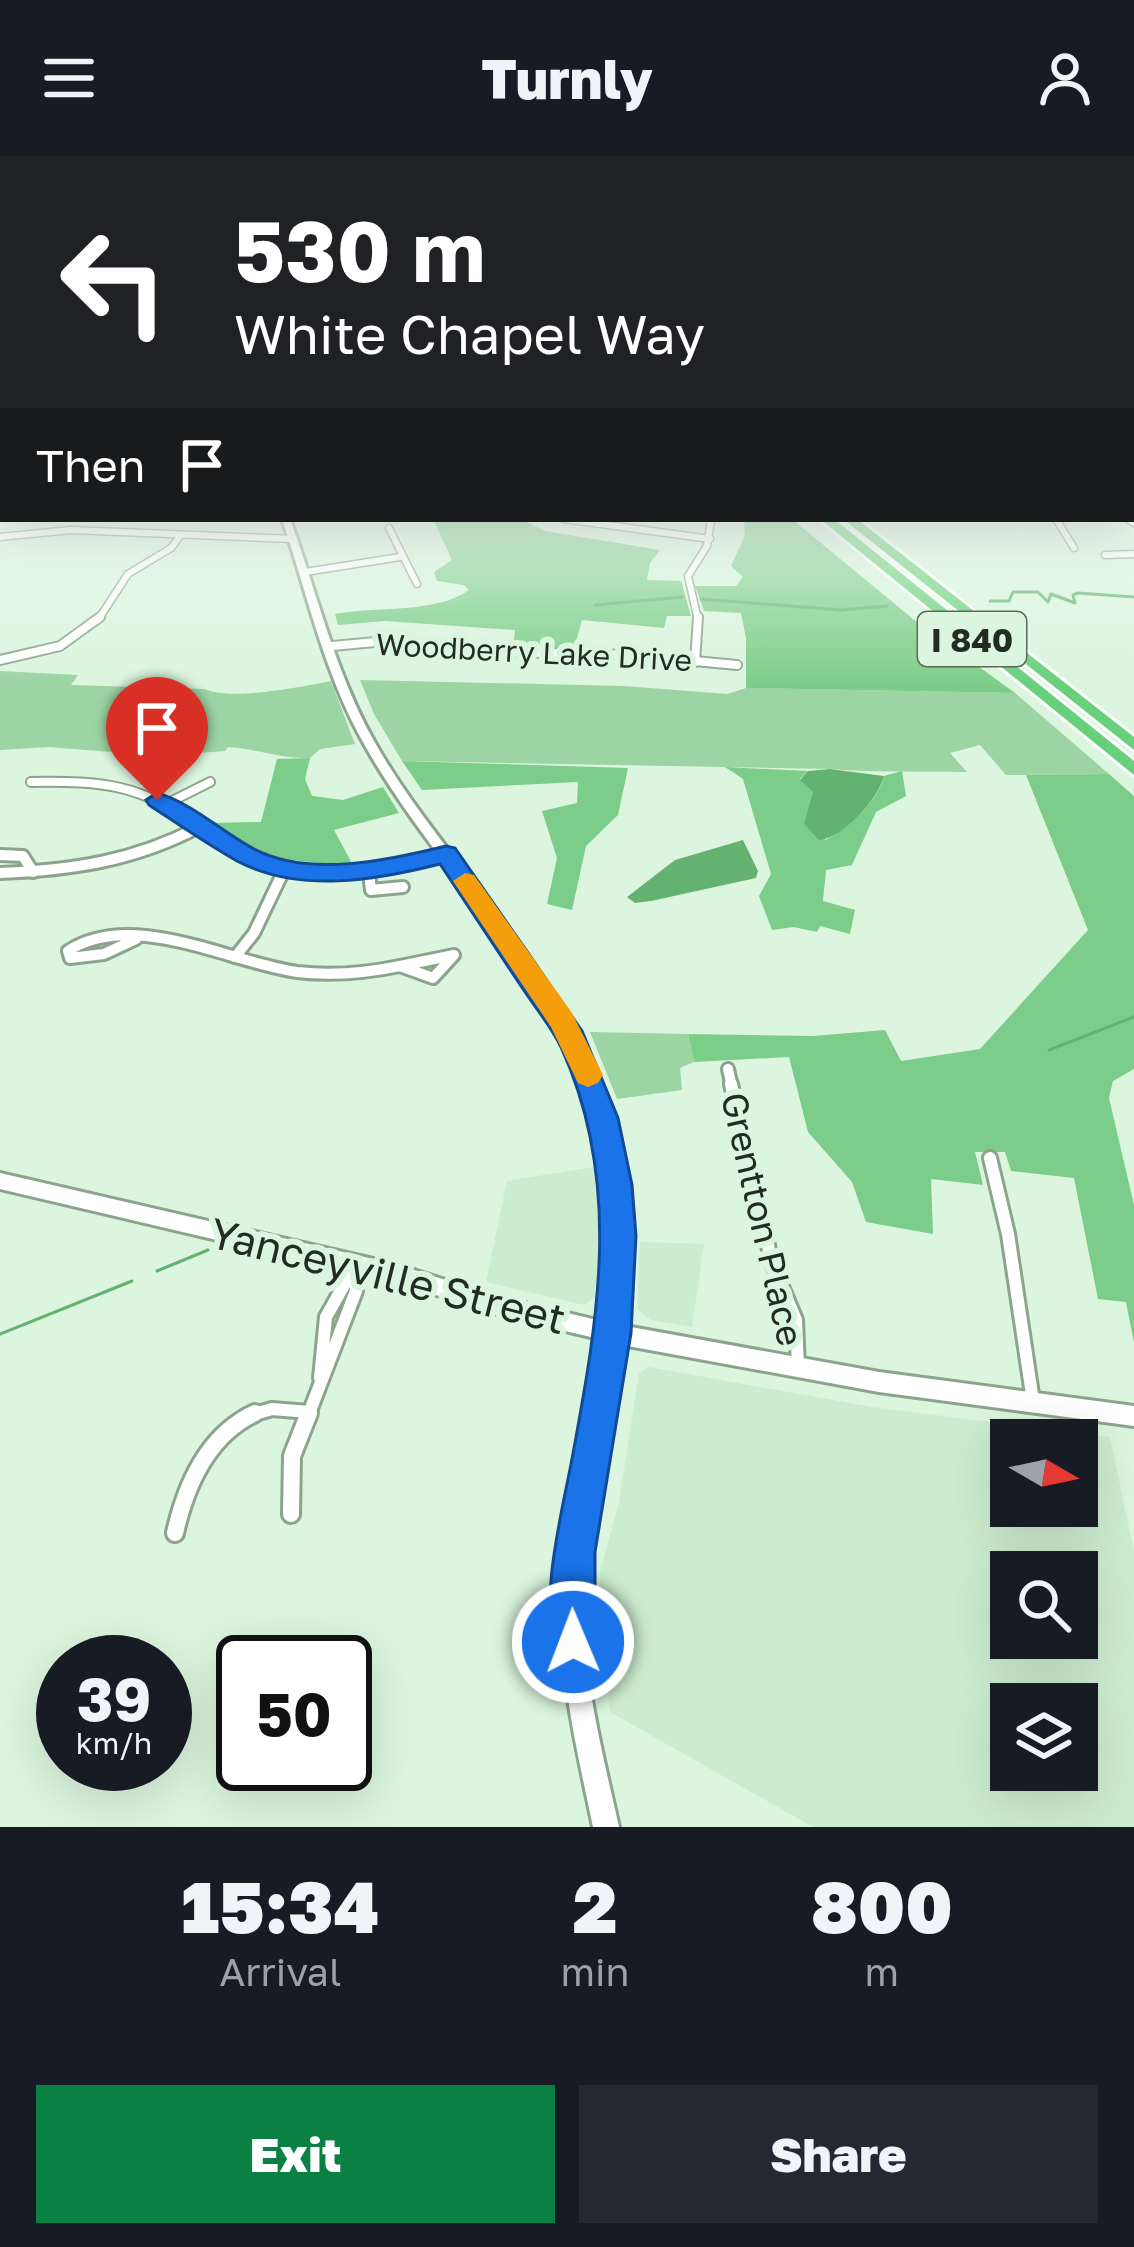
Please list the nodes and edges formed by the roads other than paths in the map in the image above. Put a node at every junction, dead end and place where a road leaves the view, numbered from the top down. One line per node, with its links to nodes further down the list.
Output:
1 (61, 531): 11 (street)
2 (89, 531): 10 (street)
3 (291, 531): 13 (main road)
4 (390, 531): 17 (street)
5 (656, 531): 12 (street)
6 (710, 531): 12 (street)
7 (841, 531): 24 (highway, I 840)
8 (862, 531): 24 (highway, I 840)
9 (1063, 531): 14 (street)
10 (180, 536): 13 (street); 21 (street)
11 (0, 537)
12 (710, 538): 22 (street)
13 (294, 539): 18 (main road)
14 (1074, 548)
15 (1134, 554): 16 (street)
16 (1106, 555)
17 (400, 557): 18 (street); 19 (street)
18 (305, 572): 20 (main road)
19 (417, 584)
20 (332, 646): 22 (street, Woodberry Lake Drive); 29 (main road)
21 (0, 660)
22 (695, 662): 23 (street, Woodberry Lake Drive)
23 (736, 665)
24 (1130, 761)
25 (31, 782): 27 (street)
26 (210, 782): 27 (street)
27 (164, 805): 28 (street)
28 (199, 827): 31 (street); 32 (street)
29 (446, 854): 34 (street); 45 (main road)
30 (0, 855): 32 (street)
31 (285, 868): 34 (street); 37 (street)
32 (33, 872): 33 (street)
33 (0, 873)
34 (369, 873): 35 (street)
35 (403, 887)
36 (136, 939): 36 (street); 37 (street)
37 (236, 957): 38 (street)
38 (399, 966): 38 (street)
39 (728, 1069): 46 (street, Grentton Place)
40 (989, 1158): 48 (street)
41 (0, 1181): 42 (main road, Yanceyville Street)
42 (356, 1264): 43 (street); 44 (street); 45 (main road, Yanceyville Street)
43 (324, 1319): 44 (street); 47 (street)
44 (343, 1324): 47 (street)
45 (613, 1333): 46 (main road, Yanceyville Street); 53 (main road)
46 (798, 1369): 48 (main road, Yanceyville Street)
47 (320, 1382): 49 (street)
48 (1034, 1401): 50 (main road, Yanceyville Street)
49 (309, 1412): 51 (street); 52 (street)
50 (1134, 1416)
51 (291, 1514)
52 (175, 1533)
53 (606, 1827)

